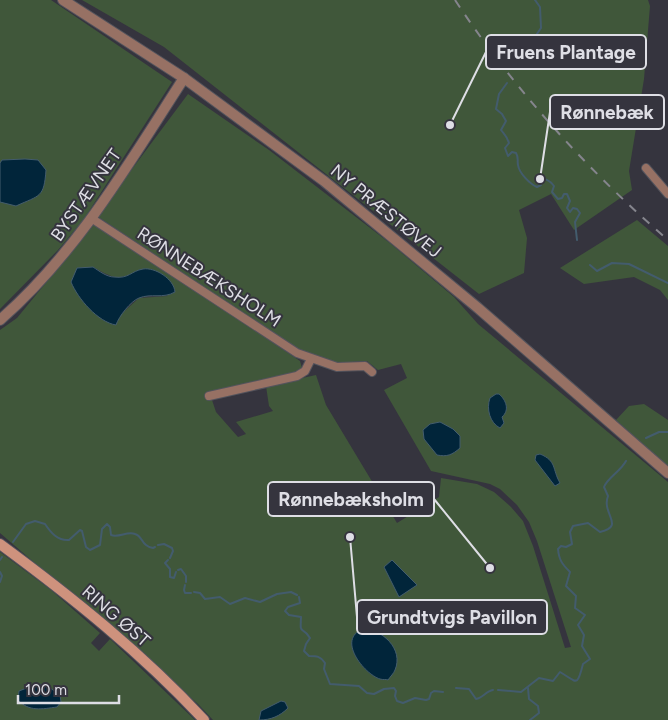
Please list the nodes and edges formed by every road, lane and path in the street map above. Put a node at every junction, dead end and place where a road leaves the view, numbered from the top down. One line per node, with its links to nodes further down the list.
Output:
1 (63, 0): 2 (street, NY PRÆSTØVEJ)
2 (184, 78): 5 (street, BYSTÆVNET); 10 (street, NY PRÆSTØVEJ)
3 (646, 168): 4 (street)
4 (666, 196)
5 (91, 218): 6 (street, BYSTÆVNET); 7 (street, RØNNEBÆKSHOLM)
6 (0, 320)
7 (311, 359): 8 (street, RØNNEBÆKSHOLM); 9 (street)
8 (372, 372)
9 (209, 396)
10 (668, 473)
11 (0, 544): 12 (main road, RING ØST)
12 (204, 720)

